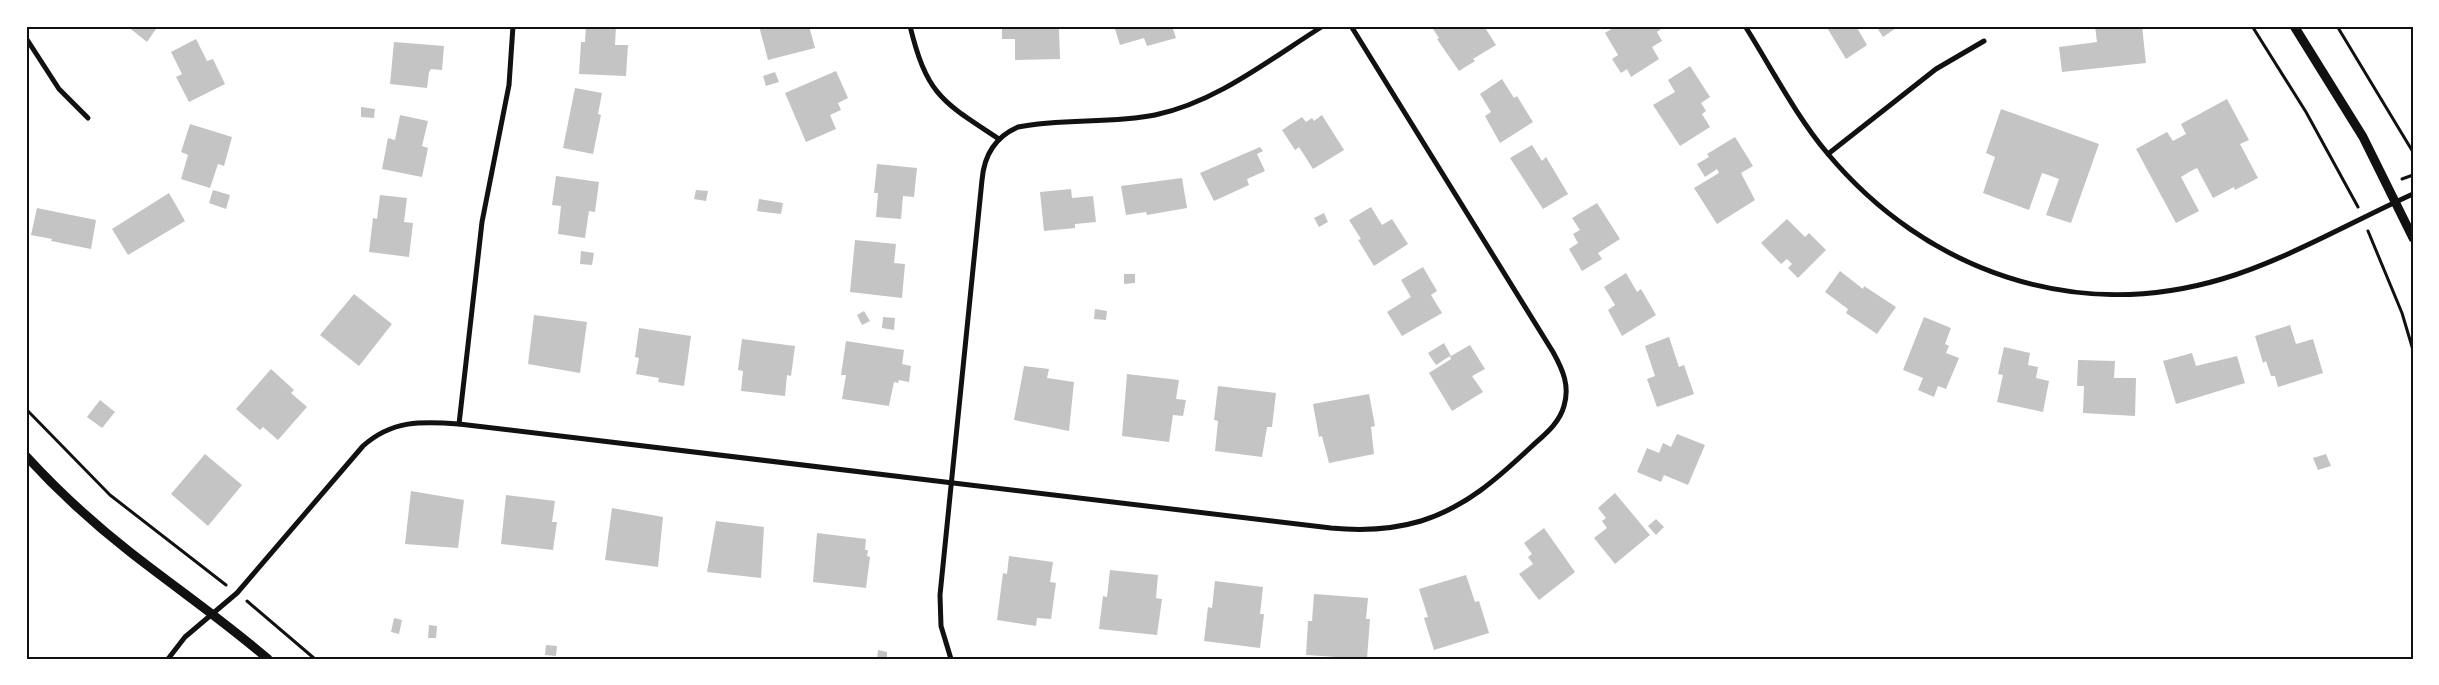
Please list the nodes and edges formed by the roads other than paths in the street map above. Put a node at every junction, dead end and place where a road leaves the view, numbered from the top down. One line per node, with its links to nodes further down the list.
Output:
1 (513, 26): 15 (street)
2 (910, 26): 10 (street)
3 (1323, 26): 10 (street)
4 (1351, 26): 17 (street)
5 (1746, 26): 11 (street)
6 (2294, 26): 13 (street)
7 (26, 38): 9 (street)
8 (1984, 41): 11 (street)
9 (88, 118)
10 (999, 139): 17 (street)
11 (1828, 154): 13 (street)
12 (2413, 194): 13 (street)
13 (2396, 201): 14 (street)
14 (2413, 238)
15 (459, 424): 17 (street); 18 (street)
16 (26, 456): 18 (street)
17 (951, 483): 21 (street)
18 (212, 614): 19 (street); 20 (street)
19 (168, 659)
20 (268, 659)
21 (952, 659)

